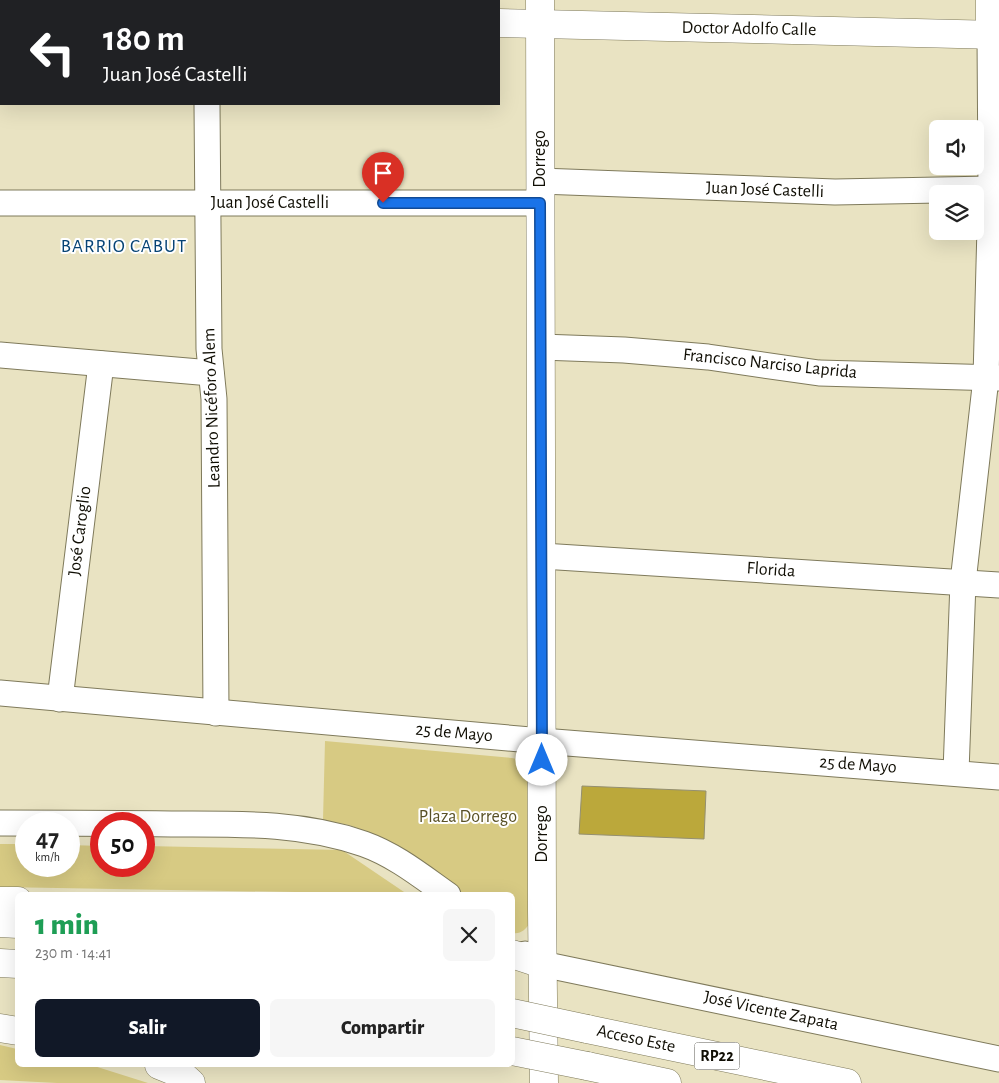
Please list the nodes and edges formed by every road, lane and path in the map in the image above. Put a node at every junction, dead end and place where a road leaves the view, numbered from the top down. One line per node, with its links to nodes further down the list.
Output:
1 (990, 0): 4 (main road)
2 (540, 12): 3 (main road, Doctor Adolfo Calle); 4 (main road, Doctor Adolfo Calle); 7 (main road, Dorrego)
3 (500, 23)
4 (994, 35): 6 (street)
5 (207, 105): 8 (street, Leandro Nicéforo Alem)
6 (991, 189): 7 (street, Juan José Castelli); 14 (street)
7 (540, 192): 8 (street, Juan José Castelli); 10 (main road, Dorrego)
8 (208, 202): 9 (street, Juan José Castelli); 13 (street, Leandro Nicéforo Alem)
9 (0, 203)
10 (541, 347): 14 (street, Francisco Narciso Laprida); 15 (main road, Dorrego)
11 (0, 355): 12 (street)
12 (101, 364): 13 (street); 19 (street, José Caroglio)
13 (211, 373): 20 (street, Leandro Nicéforo Alem)
14 (992, 378): 16 (street)
15 (542, 556): 16 (street, Florida); 21 (main road, Dorrego)
16 (963, 582): 17 (street, Florida); 22 (street)
17 (999, 585)
18 (0, 694): 19 (street, 25 de Mayo)
19 (60, 699): 20 (street, 25 de Mayo)
20 (216, 713): 21 (street, 25 de Mayo)
21 (542, 741): 22 (street, 25 de Mayo); 34 (main road, Dorrego)
22 (956, 772): 23 (street, 25 de Mayo)
23 (999, 776)
24 (0, 823): 25 (street)
25 (444, 892)
26 (0, 901): 27 (main road)
27 (15, 901)
28 (0, 923): 29 (main road)
29 (15, 924)
30 (515, 948): 34 (street, José Vicente Zapata)
31 (515, 955): 34 (main road)
32 (0, 963): 33 (main road)
33 (15, 964)
34 (542, 964): 39 (street, José Vicente Zapata); 42 (main road, Dorrego)
35 (515, 1015): 44 (main road, Acceso Este / RP22, bridge)
36 (0, 1028): 37 (main road)
37 (15, 1030)
38 (515, 1052): 43 (main road, Acceso Este, bridge)
39 (999, 1059)
40 (164, 1067): 41 (main road)
41 (191, 1083)
42 (544, 1083)
43 (667, 1083)
44 (847, 1083)

